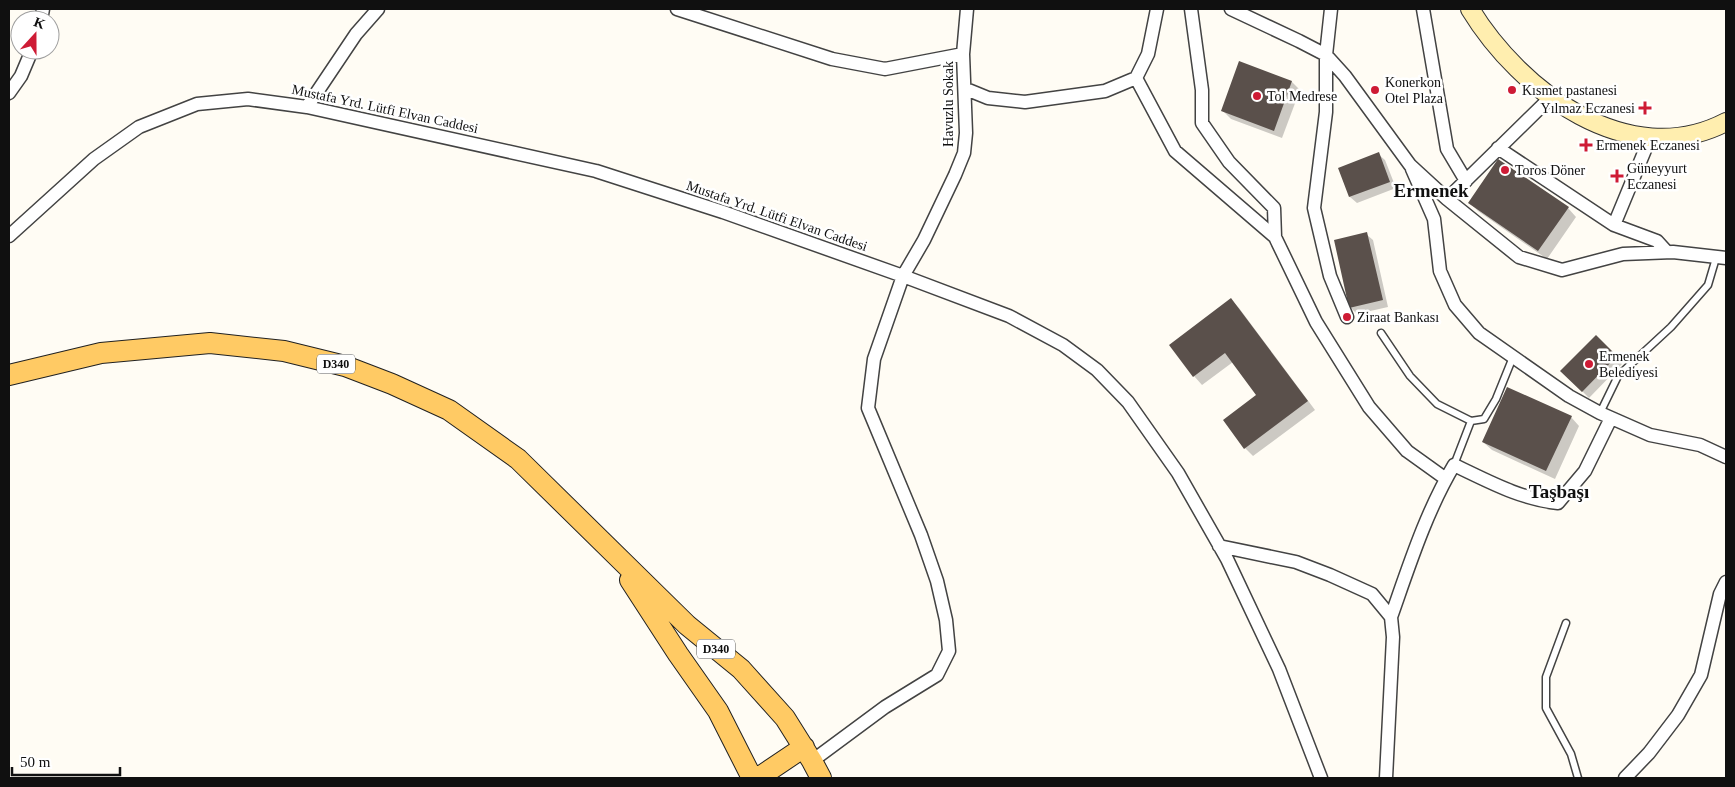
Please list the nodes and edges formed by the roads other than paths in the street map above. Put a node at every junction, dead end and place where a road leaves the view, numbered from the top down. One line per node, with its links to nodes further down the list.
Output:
1 (378, 9): 17 (street)
2 (677, 9): 10 (street)
3 (967, 9): 10 (street, Havuzlu Sokak)
4 (1157, 9): 13 (street)
5 (1192, 9): 26 (street)
6 (1231, 9): 11 (street)
7 (1331, 9): 11 (street)
8 (1422, 9): 22 (street)
9 (1470, 9): 16 (main road)
10 (963, 54): 14 (street, Havuzlu Sokak)
11 (1326, 55): 21 (street); 30 (street)
12 (28, 60): 15 (street)
13 (1136, 78): 14 (street); 26 (street)
14 (966, 89): 29 (street, Havuzlu Sokak)
15 (9, 93)
16 (1551, 97): 19 (main road); 20 (street)
17 (307, 107): 25 (street, Mustafa Yrd. Lütfi Elvan Caddesi); 29 (street, Mustafa Yrd. Lütfi Elvan Caddesi)
18 (1726, 122): 19 (main road)
19 (1650, 138): 24 (street)
20 (1498, 148): 22 (street); 24 (street)
21 (1410, 165): 23 (street); 32 (street)
22 (1466, 181): 23 (street)
23 (1447, 199): 27 (street)
24 (1614, 225): 27 (street)
25 (9, 236)
26 (1275, 237): 38 (street)
27 (1667, 252): 28 (street)
28 (1721, 258): 34 (lane)
29 (903, 276): 39 (street, Mustafa Yrd. Lütfi Elvan Caddesi); 44 (street, Havuzlu Sokak)
30 (1347, 316)
31 (1380, 333): 35 (lane)
32 (1513, 357): 34 (street); 35 (lane)
33 (9, 375): 40 (main road, D340)
34 (1606, 415): 36 (street); 37 (street)
35 (1471, 421): 37 (lane)
36 (1726, 457)
37 (1454, 465): 38 (street)
38 (1446, 479): 42 (street)
39 (1219, 546): 42 (street); 49 (street, Mustafa Yrd. Lütfi Elvan Caddesi)
40 (608, 547): 44 (main road, D340); 46 (main road, D340)
41 (1726, 582): 51 (street)
42 (1391, 617): 45 (street)
43 (1566, 624): 50 (lane)
44 (808, 754): 47 (main road); 48 (main road, D340)
45 (1385, 777)
46 (752, 778)
47 (758, 778)
48 (821, 778)
49 (1321, 778)
50 (1578, 778)
51 (1625, 778)

